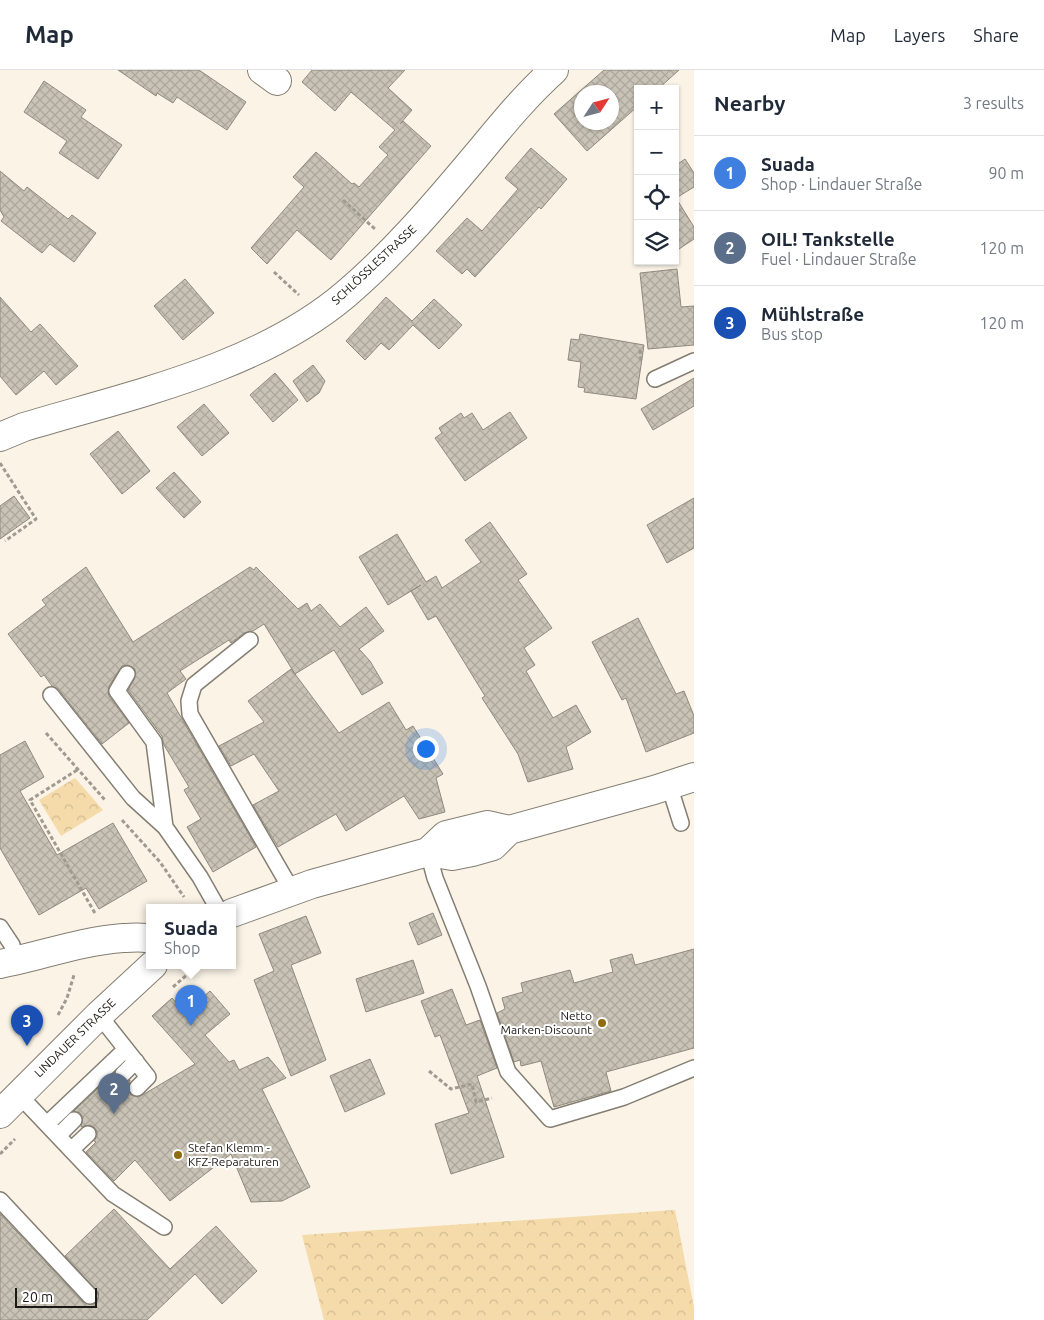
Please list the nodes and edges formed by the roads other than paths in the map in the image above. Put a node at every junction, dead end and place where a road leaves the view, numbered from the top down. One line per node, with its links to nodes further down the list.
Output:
1 (554, 70): 4 (street, SCHLÖSSLESTRASSE)
2 (694, 361): 3 (lane)
3 (655, 379)
4 (0, 437)
5 (250, 640): 13 (lane)
6 (126, 674): 11 (lane)
7 (51, 695): 11 (lane)
8 (694, 777): 9 (street)
9 (669, 785): 10 (lane); 12 (street)
10 (681, 823)
11 (165, 827): 14 (lane)
12 (428, 852): 13 (street); 23 (lane)
13 (292, 891): 15 (street)
14 (215, 904)
15 (236, 912)
16 (0, 927): 18 (lane)
17 (146, 938): 18 (street)
18 (8, 962)
19 (149, 969): 20 (street, LINDAUER STRASSE)
20 (99, 1014): 21 (lane); 26 (street, LINDAUER STRASSE)
21 (126, 1049): 22 (lane); 29 (lane)
22 (136, 1061): 24 (lane); 25 (lane)
23 (694, 1068)
24 (123, 1074)
25 (137, 1088)
26 (18, 1094): 27 (street, LINDAUER STRASSE); 29 (lane)
27 (0, 1114)
28 (74, 1120): 31 (lane)
29 (47, 1124): 31 (lane)
30 (88, 1134): 32 (lane)
31 (58, 1136): 32 (lane)
32 (71, 1150): 34 (lane)
33 (0, 1200): 35 (lane)
34 (164, 1227)
35 (90, 1296)

